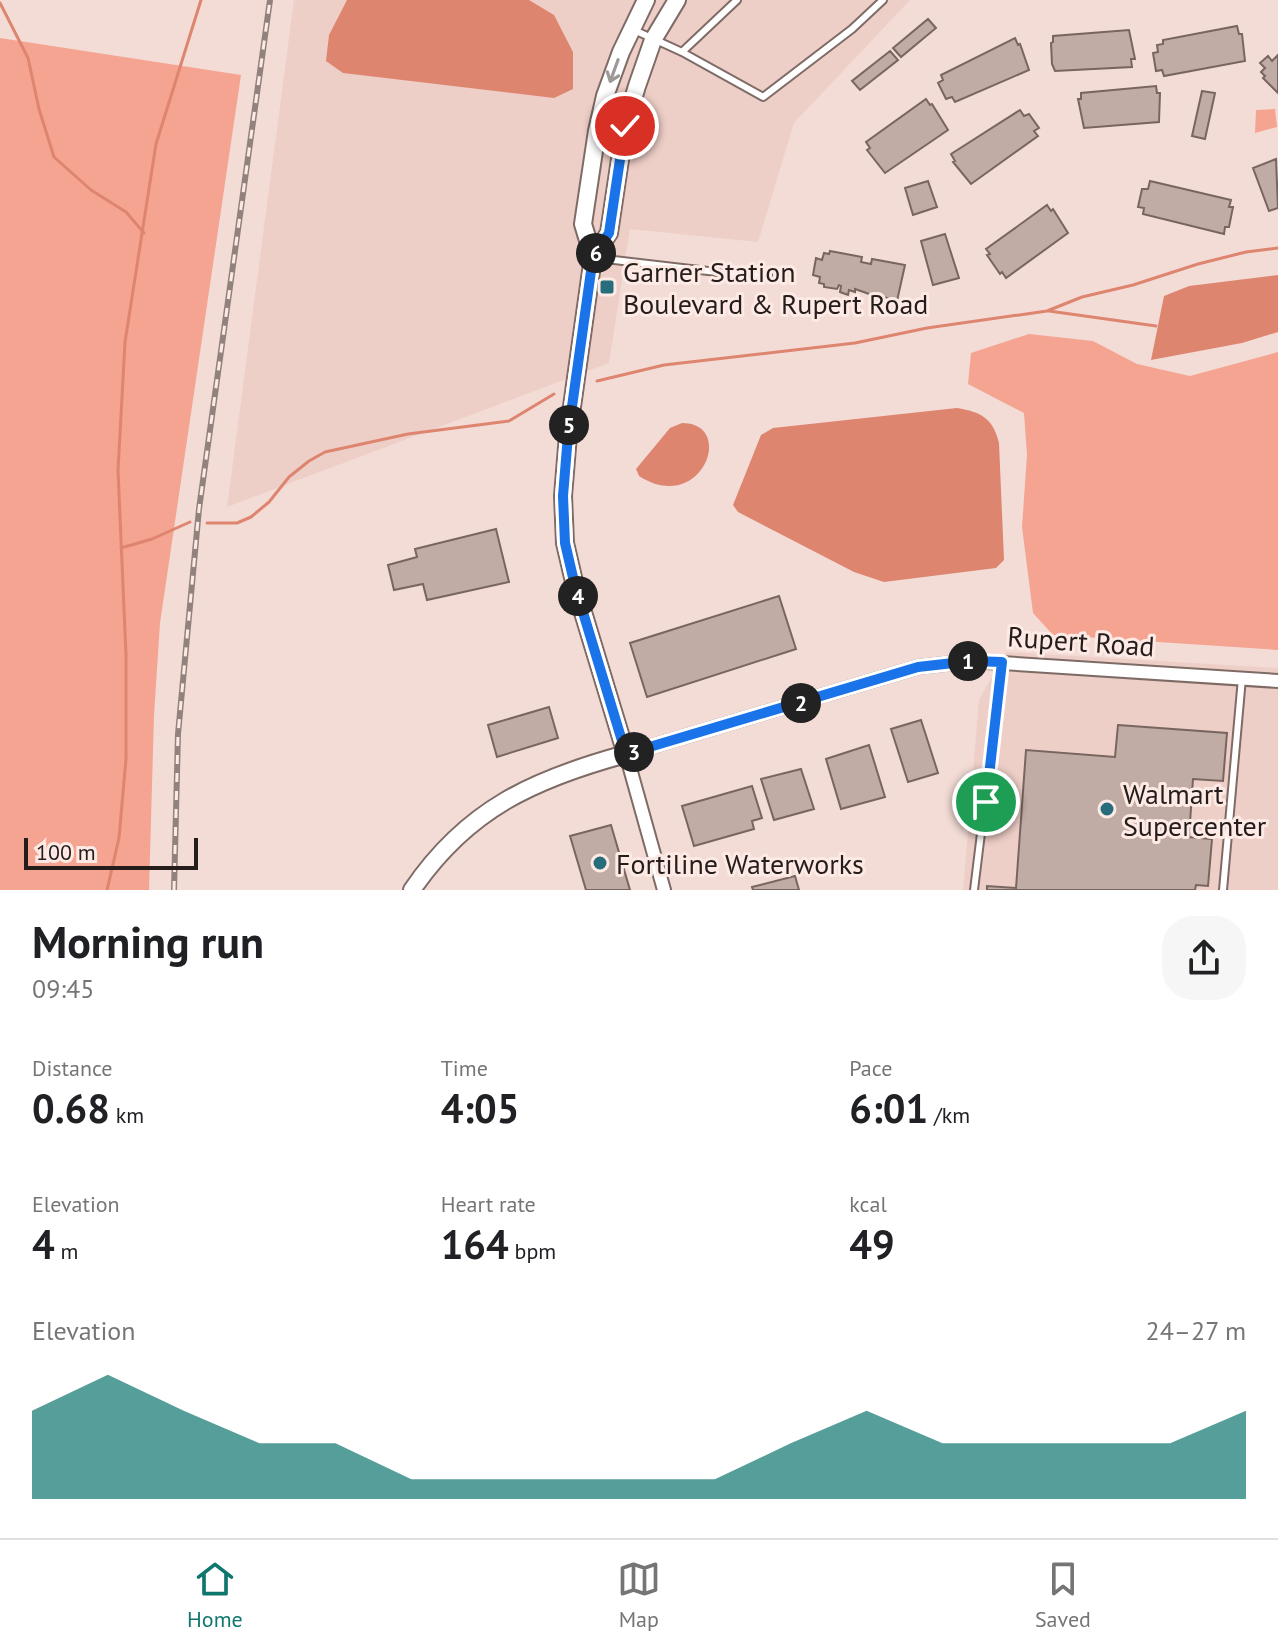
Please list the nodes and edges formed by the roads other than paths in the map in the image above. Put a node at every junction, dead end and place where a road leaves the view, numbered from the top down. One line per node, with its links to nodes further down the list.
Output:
1 (646, 0): 5 (street)
2 (677, 0): 6 (street)
3 (737, 0): 7 (lane)
4 (883, 0): 7 (lane)
5 (631, 28): 6 (lane); 8 (street, one-way to 8)
6 (653, 40): 7 (lane); 8 (street)
7 (682, 52)
8 (593, 257): 9 (lane); 13 (street)
9 (768, 275)
10 (1002, 662): 11 (street, Rupert Road); 13 (street, Rupert Road); 16 (lane)
11 (1242, 678): 12 (street, Rupert Road); 17 (lane)
12 (1278, 681)
13 (626, 754): 14 (street, Rupert Road); 15 (street)
14 (412, 890)
15 (664, 890)
16 (974, 890)
17 (1223, 890)

